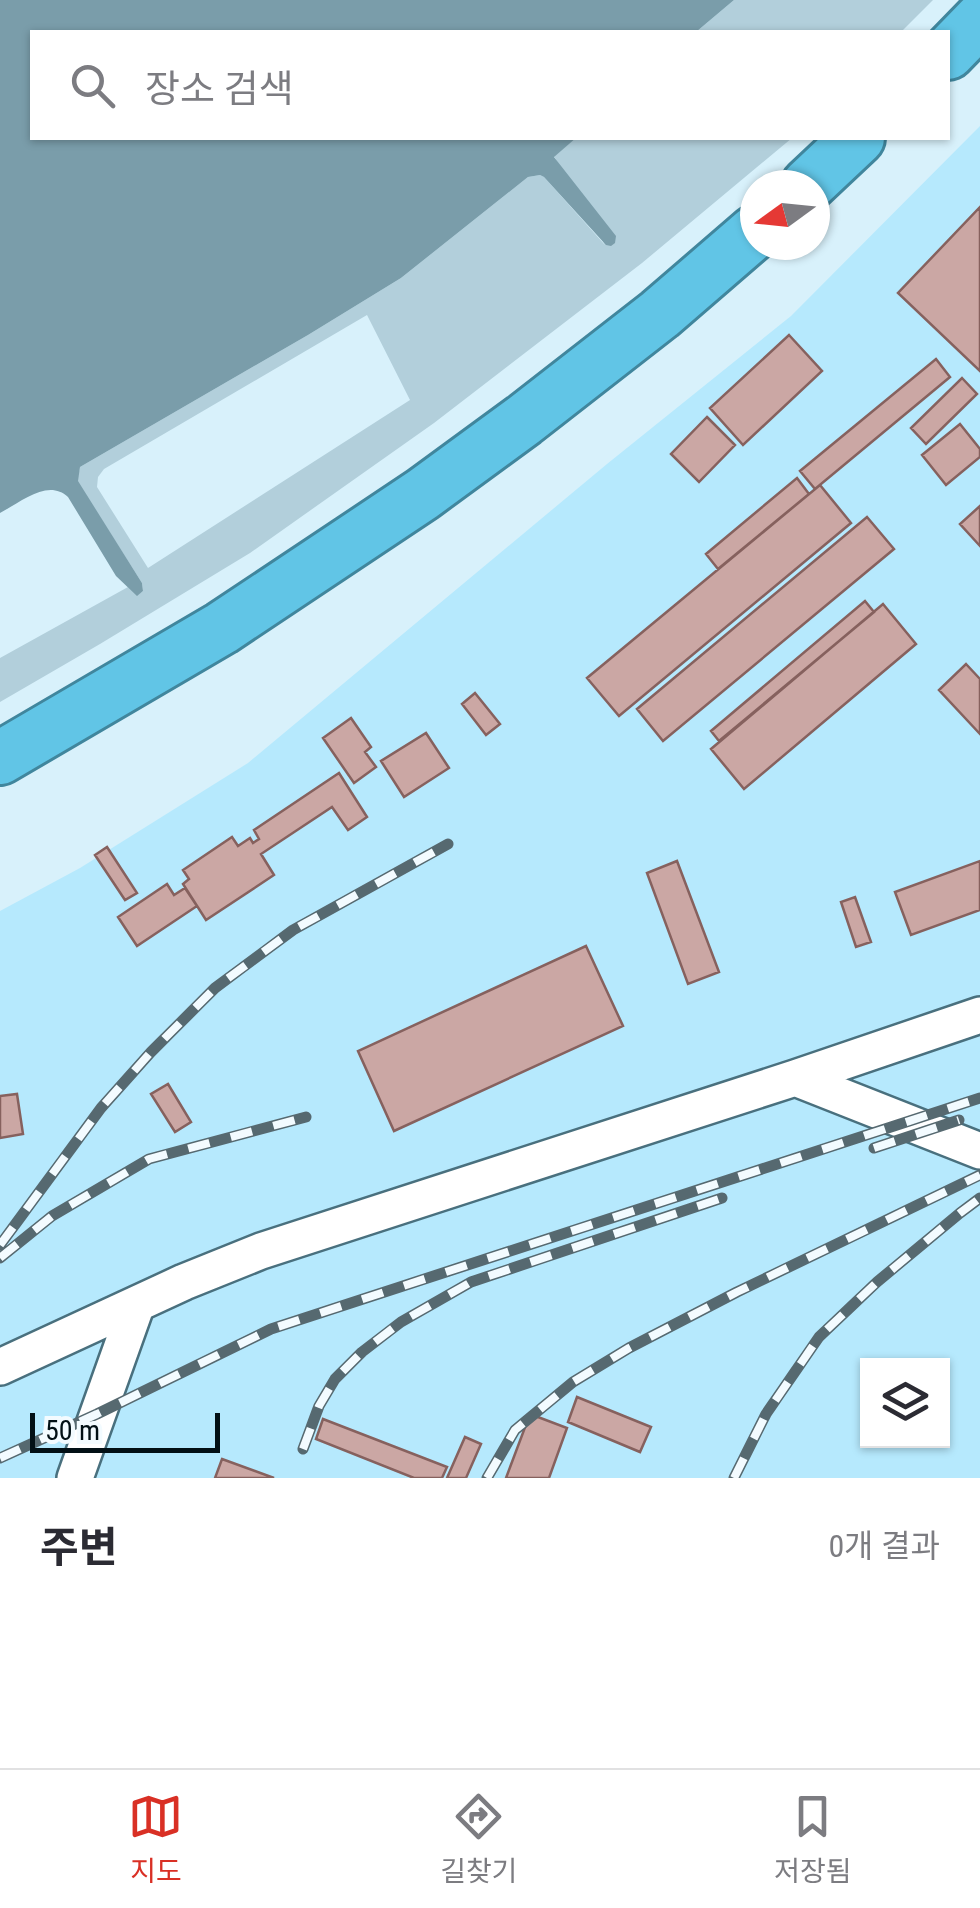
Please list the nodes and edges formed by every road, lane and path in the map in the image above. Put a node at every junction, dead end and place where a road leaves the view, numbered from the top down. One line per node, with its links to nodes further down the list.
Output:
1 (980, 20): 2 (highway)
2 (950, 51)
3 (856, 140): 4 (highway)
4 (824, 170)
5 (740, 245): 6 (highway)
6 (0, 758)
7 (980, 1015): 8 (lane)
8 (794, 1078): 9 (lane); 10 (lane)
9 (980, 1151)
10 (137, 1304): 11 (lane); 12 (lane)
11 (0, 1367)
12 (74, 1478)

